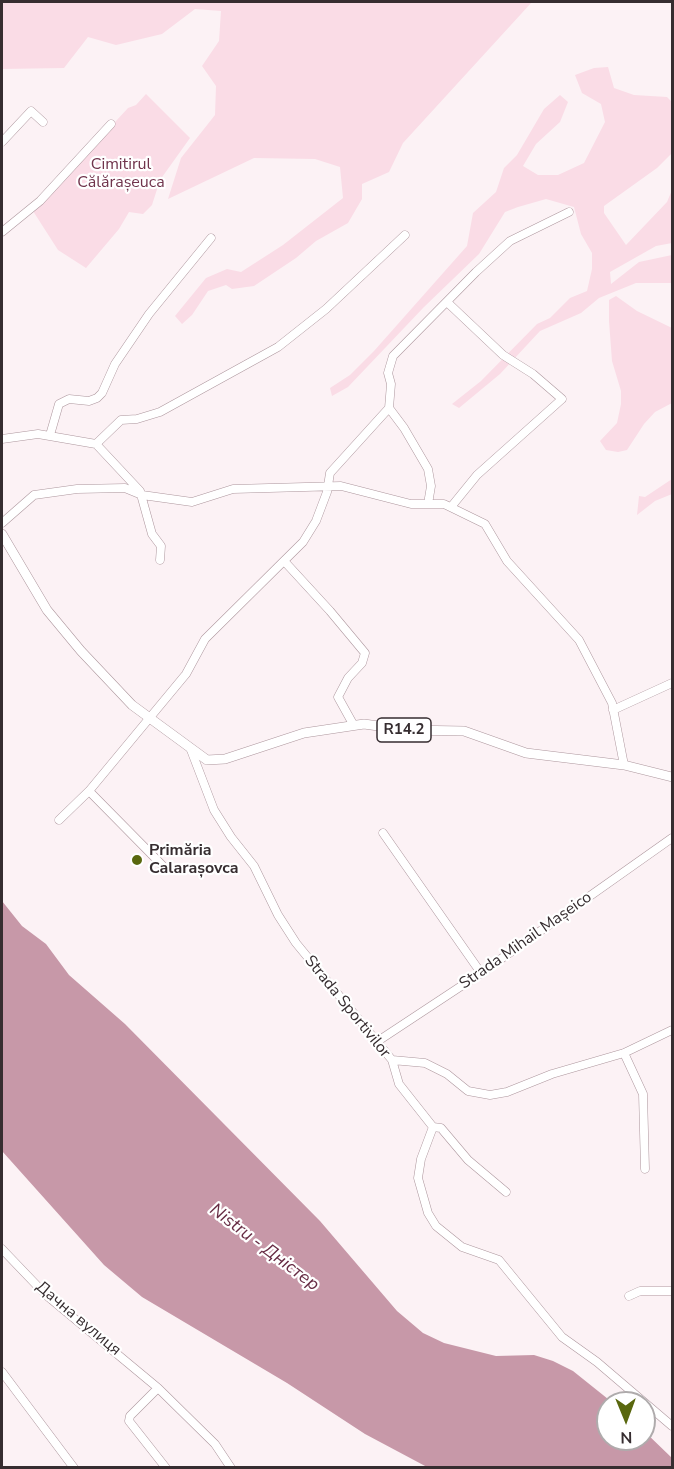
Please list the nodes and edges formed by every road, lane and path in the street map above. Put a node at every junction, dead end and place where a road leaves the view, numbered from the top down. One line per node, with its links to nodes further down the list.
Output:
1 (43, 122): 3 (street)
2 (111, 124): 5 (street)
3 (2, 142)
4 (569, 212): 8 (street)
5 (2, 232)
6 (405, 236): 12 (street)
7 (211, 238): 10 (street)
8 (448, 303): 9 (street); 16 (street)
9 (389, 408): 13 (street); 15 (street)
10 (50, 435): 11 (street); 12 (street)
11 (2, 439)
12 (96, 444): 14 (street)
13 (327, 487): 14 (street); 15 (street); 20 (street)
14 (142, 495): 17 (street); 19 (street)
15 (428, 504): 16 (street)
16 (451, 507): 22 (street)
17 (2, 523)
18 (2, 534): 23 (main road, R14.2)
19 (160, 560)
20 (285, 562): 23 (street); 24 (street)
21 (672, 683): 22 (street)
22 (613, 710): 26 (street)
23 (149, 717): 25 (main road, R14.2); 28 (street)
24 (353, 724): 25 (main road, R14.2); 26 (main road, R14.2)
25 (191, 750): 35 (street, Strada Sportivilor)
26 (624, 765): 27 (main road, R14.2)
27 (672, 777)
28 (89, 790): 29 (street); 32 (street)
29 (59, 820)
30 (383, 833): 33 (street)
31 (672, 838): 33 (street, Strada Mihail Mașeico)
32 (162, 865)
33 (481, 974): 35 (street, Strada Mihail Mașeico)
34 (672, 1030): 36 (street)
35 (378, 1041): 37 (street, Strada Sportivilor)
36 (624, 1053): 37 (street); 39 (street)
37 (392, 1060): 38 (street, Strada Sportivilor)
38 (433, 1127): 40 (street, Strada Sportivilor); 46 (street)
39 (645, 1168)
40 (506, 1192)
41 (2, 1249): 45 (street, Дачна вулиця)
42 (672, 1291): 43 (street)
43 (629, 1296)
44 (2, 1372): 47 (street)
45 (158, 1388): 48 (street); 49 (street, Дачна вулиця)
46 (672, 1426)
47 (74, 1467)
48 (166, 1467)
49 (231, 1467)

